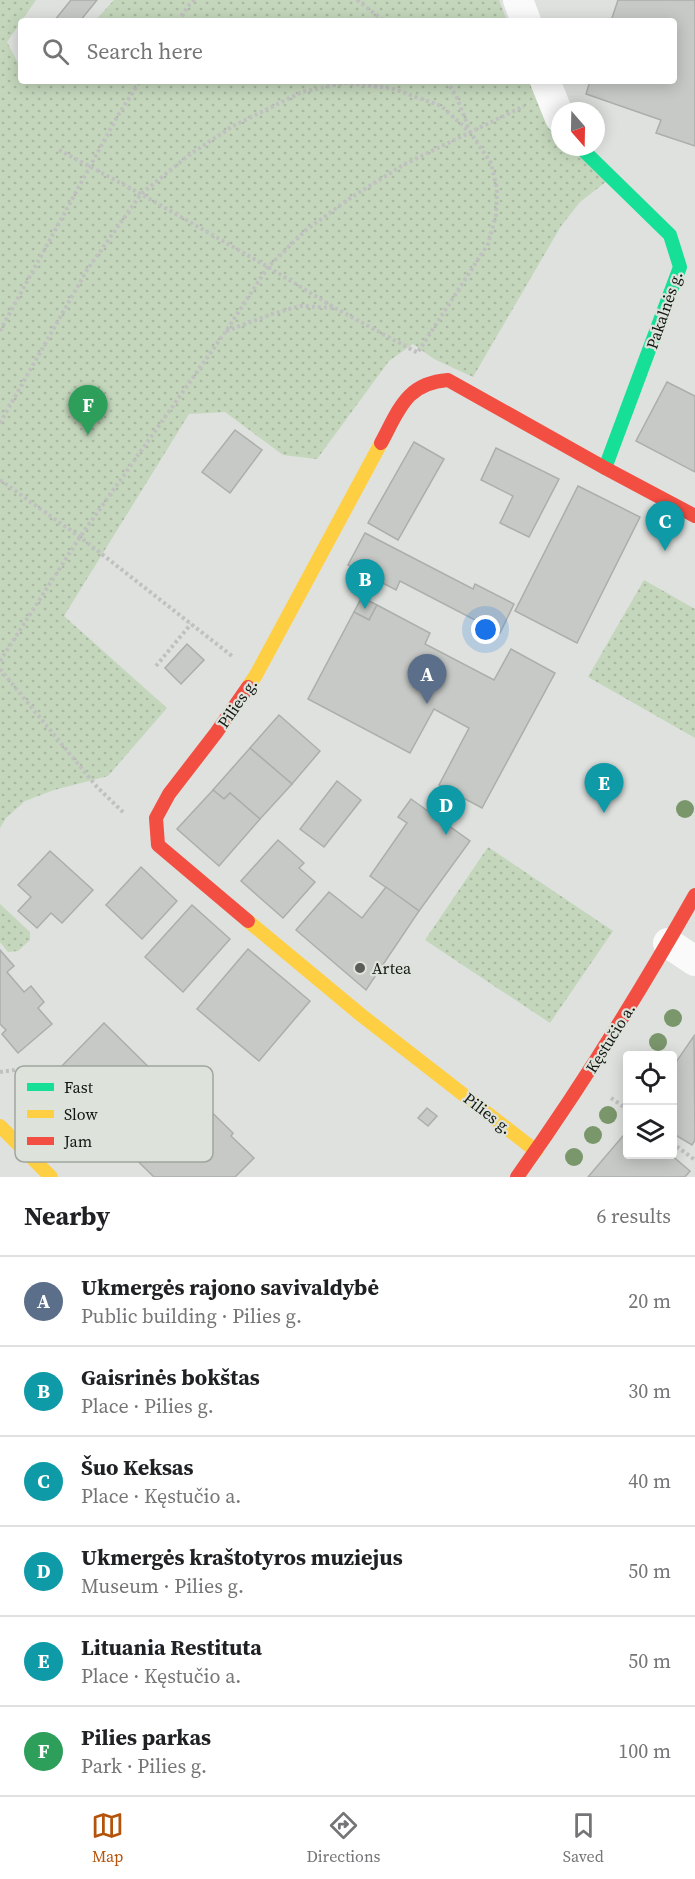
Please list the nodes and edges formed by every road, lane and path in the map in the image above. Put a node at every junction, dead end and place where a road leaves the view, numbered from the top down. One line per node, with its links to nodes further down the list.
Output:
1 (195, 0): 4 (path)
2 (357, 0): 5 (path)
3 (518, 0): 6 (street)
4 (180, 18)
5 (380, 18)
6 (525, 18)
7 (138, 84): 18 (path)
8 (339, 84): 15 (path)
9 (353, 84): 12 (path)
10 (449, 84): 12 (path)
11 (551, 98): 12 (path)
12 (470, 132): 16 (path); 20 (path)
13 (59, 150): 15 (path)
14 (589, 156): 23 (street, Pakalnės g.)
15 (141, 194): 16 (path); 22 (path)
16 (268, 267): 17 (path); 19 (path)
17 (335, 308): 19 (path); 20 (path)
18 (0, 331)
19 (226, 332): 26 (path)
20 (418, 352): 21 (path)
21 (427, 382): 23 (street); 31 (street, Pilies g.)
22 (0, 423)
23 (605, 468): 25 (street)
24 (0, 480): 26 (path)
25 (695, 516)
26 (80, 537): 27 (path); 28 (path)
27 (191, 624): 29 (path); 31 (path)
28 (0, 661)
29 (156, 666)
30 (0, 669): 32 (path)
31 (256, 675): 32 (street, Pilies g.)
32 (158, 845): 41 (street, Pilies g.)
33 (695, 895): 34 (street, Kęstučio a.)
34 (668, 943): 35 (street); 41 (street, Kęstučio a.)
35 (695, 961)
36 (15, 1070): 37 (path)
37 (0, 1072)
38 (0, 1126): 39 (street)
39 (15, 1141)
40 (677, 1147): 42 (path)
41 (536, 1151): 45 (street, Kęstučio a.)
42 (695, 1160)
43 (36, 1162): 44 (street)
44 (51, 1177)
45 (517, 1177)

